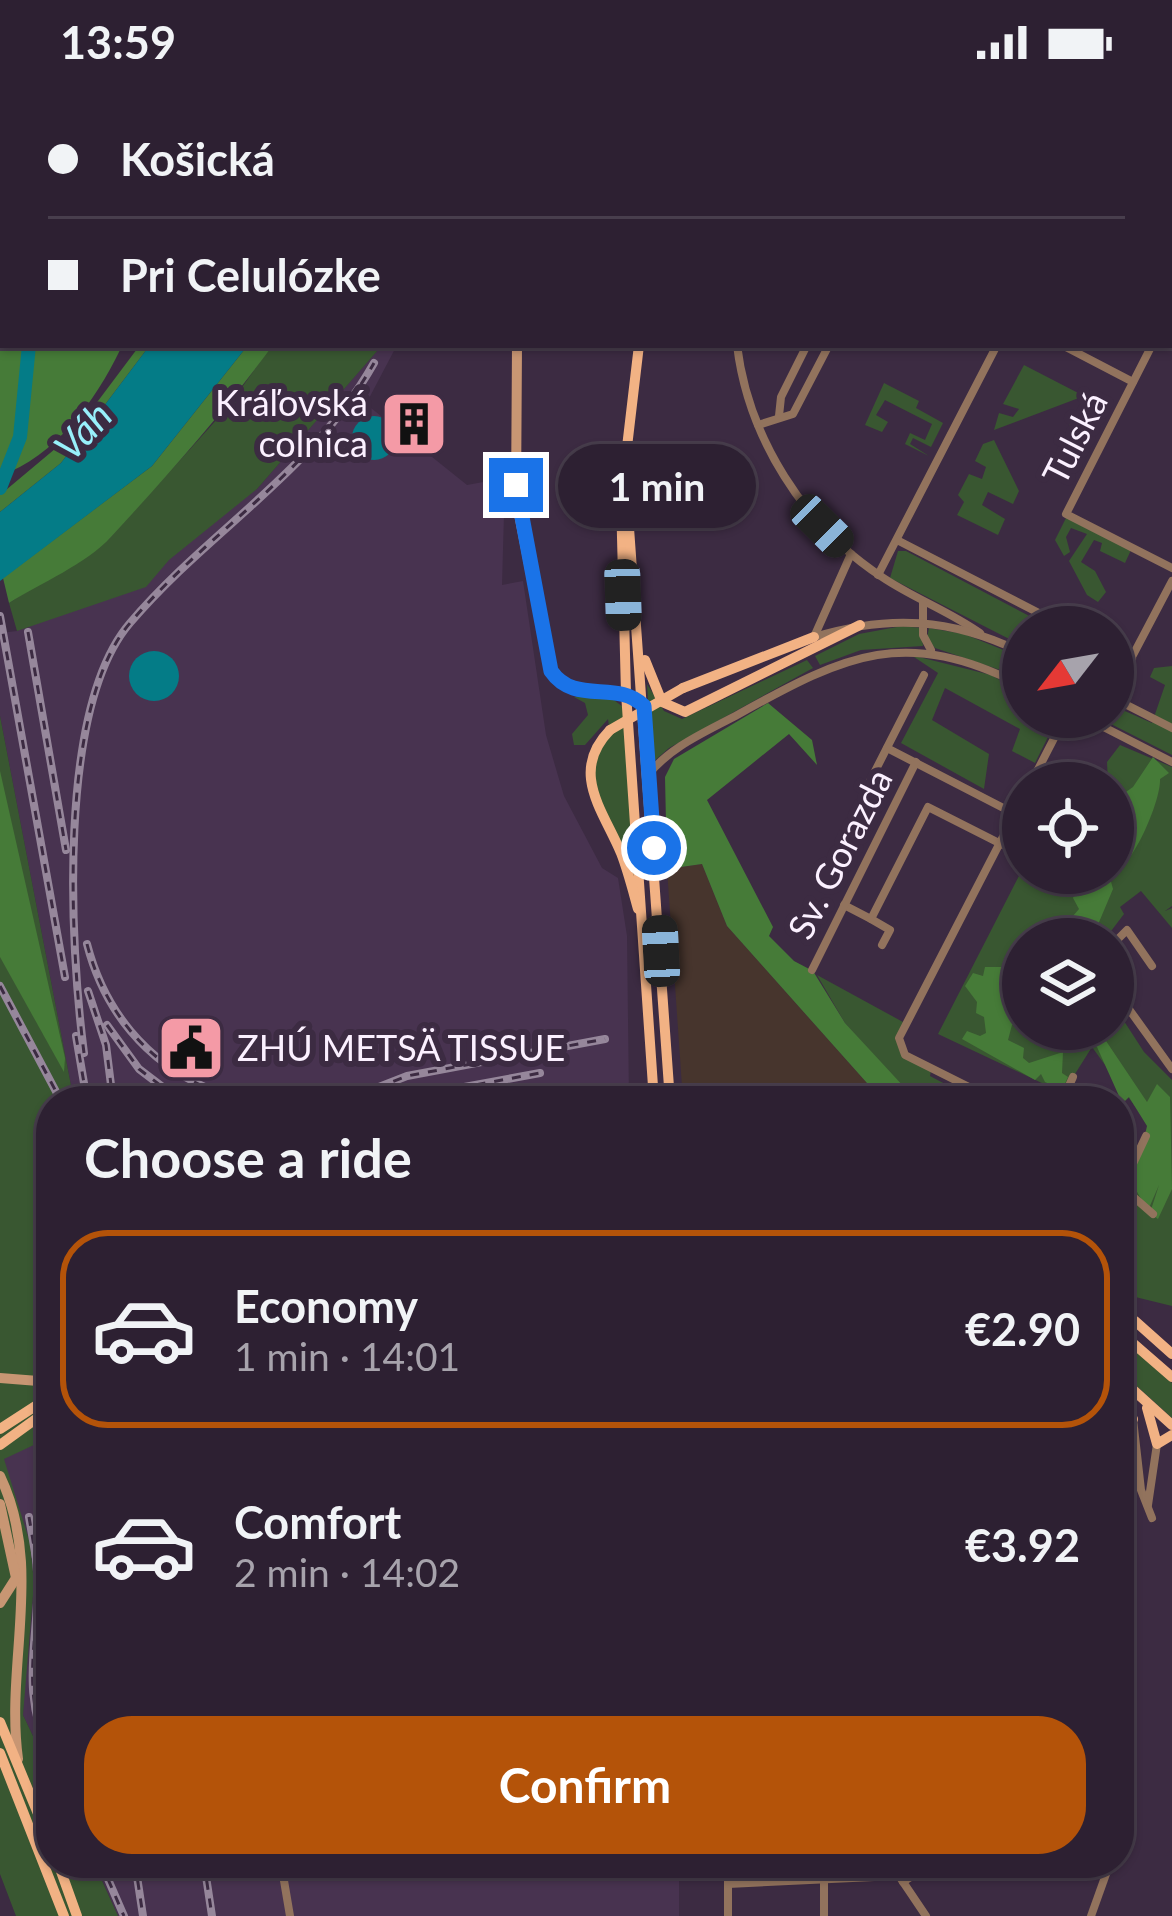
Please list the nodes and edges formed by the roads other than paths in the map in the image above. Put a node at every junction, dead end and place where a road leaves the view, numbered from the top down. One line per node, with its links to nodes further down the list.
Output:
1 (517, 348): 30 (main road)
2 (639, 348): 12 (main road)
3 (738, 348): 11 (street)
4 (806, 348): 10 (street)
5 (827, 348): 10 (street)
6 (996, 348): 13 (street)
7 (1068, 348): 9 (street)
8 (1150, 348): 9 (street, Tulská)
9 (1133, 382): 15 (street, Tulská)
10 (779, 416): 11 (street)
11 (758, 425): 14 (street)
12 (624, 477): 24 (main road); 30 (main road)
13 (897, 540): 16 (street); 19 (street)
14 (851, 554): 16 (street); 23 (street)
15 (1172, 568)
16 (878, 575): 18 (street)
17 (1172, 581): 27 (street)
18 (922, 600): 20 (street); 22 (street)
19 (1025, 606)
20 (925, 621): 21 (street); 22 (street); 26 (street)
21 (860, 625): 23 (street); 24 (main road)
22 (980, 633): 25 (street)
23 (814, 637): 45 (main road, bridge)
24 (639, 644): 31 (main road)
25 (1002, 646)
26 (932, 652): 29 (street); 38 (street)
27 (1134, 655)
28 (924, 675): 35 (street)
29 (1002, 677)
30 (626, 693): 31 (main road); 45 (main road)
31 (644, 706): 38 (main road)
32 (1134, 708): 33 (street)
33 (1172, 728)
34 (1128, 738): 37 (street)
35 (887, 748): 36 (street); 39 (street)
36 (916, 762): 40 (street); 43 (street, Sv. Gorazda)
37 (1172, 762)
38 (647, 775): 48 (main road)
39 (869, 783)
40 (1002, 807)
41 (1002, 844): 44 (street)
42 (1002, 846): 59 (street)
43 (844, 904): 44 (street); 51 (street, Sv. Gorazda)
44 (871, 920): 47 (street)
45 (644, 929): 49 (main road)
46 (1134, 942): 50 (street)
47 (882, 945)
48 (661, 951): 49 (street); 53 (main road)
49 (645, 952): 54 (main road)
50 (1152, 966)
51 (812, 970)
52 (1134, 1016): 55 (street)
53 (667, 1050): 54 (street); 58 (main road)
54 (651, 1051): 57 (main road)
55 (1172, 1069)
56 (1073, 1077): 60 (street)
57 (653, 1086)
58 (669, 1086)
59 (967, 1086)
60 (1069, 1086)
61 (1146, 1136): 62 (street)
62 (1134, 1162)
63 (1134, 1197): 64 (street)
64 (1153, 1214)
65 (1134, 1322): 67 (main road)
66 (1134, 1344): 69 (main road)
67 (1172, 1354)
68 (0, 1378): 70 (main road)
69 (1172, 1378)
70 (36, 1381)
71 (1134, 1391): 72 (main road)
72 (1143, 1399): 76 (main road); 79 (main road)
73 (36, 1406): 77 (main road)
74 (36, 1419): 80 (main road)
75 (1134, 1424): 83 (street)
76 (1172, 1425)
77 (0, 1429)
78 (1172, 1435): 79 (main road)
79 (1156, 1444): 83 (street)
80 (0, 1445)
81 (0, 1475): 88 (main road)
82 (0, 1504): 85 (main road)
83 (1147, 1506): 84 (street)
84 (1152, 1518)
85 (0, 1603)
86 (0, 1722): 88 (main road)
87 (0, 1754): 90 (main road)
88 (20, 1768): 89 (main road)
89 (36, 1808)
90 (36, 1845)
91 (49, 1878): 102 (main road)
92 (63, 1878): 103 (main road)
93 (283, 1878): 104 (street)
94 (728, 1878): 101 (street)
95 (857, 1878): 99 (street)
96 (900, 1878): 100 (street)
97 (909, 1878): 100 (street)
98 (1105, 1878): 108 (street)
99 (824, 1880): 101 (street); 106 (street)
100 (903, 1882): 107 (street)
101 (728, 1884): 105 (street)
102 (64, 1916)
103 (77, 1916)
104 (290, 1916)
105 (728, 1916)
106 (824, 1916)
107 (926, 1916)
108 (1091, 1916)

